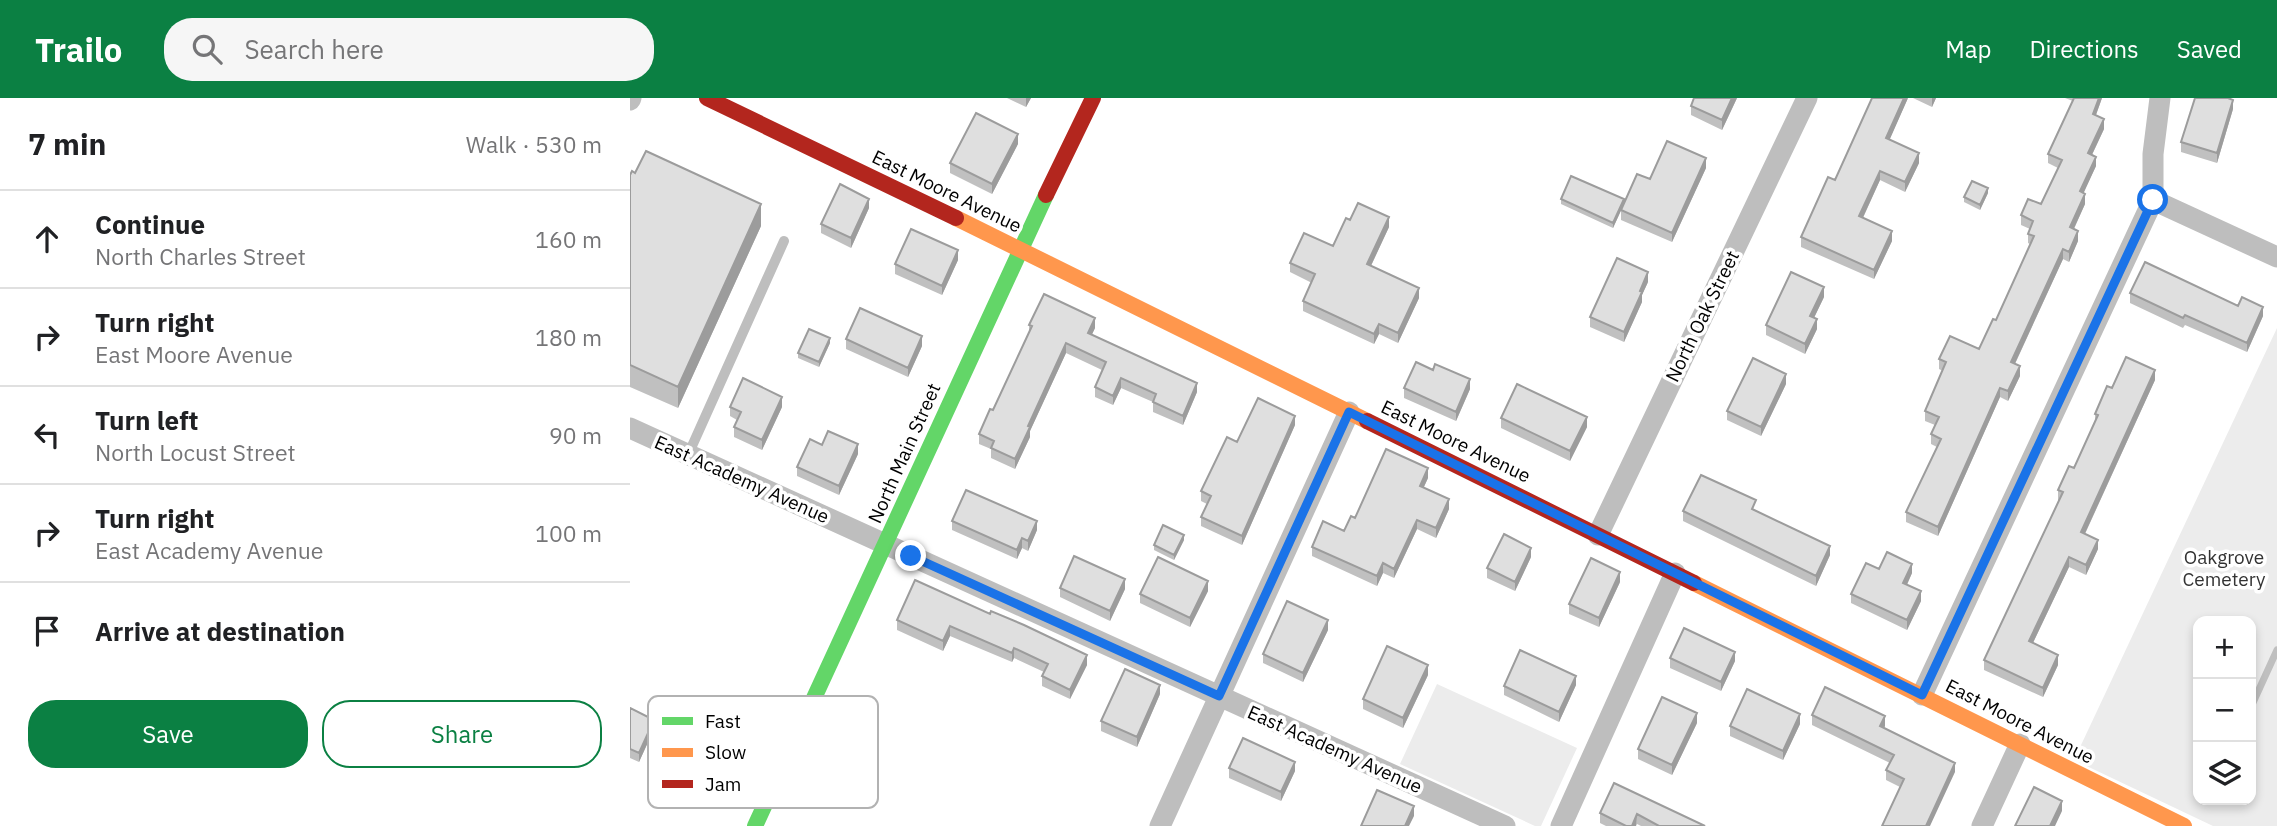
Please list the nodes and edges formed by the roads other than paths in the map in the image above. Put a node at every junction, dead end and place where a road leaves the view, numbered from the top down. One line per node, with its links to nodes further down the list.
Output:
1 (707, 98): 7 (street, East Moore Avenue)
2 (1093, 98): 7 (street, North Main Street)
3 (1807, 98): 12 (street, North Oak Street)
4 (2160, 98): 5 (street)
5 (2153, 200): 8 (street); 15 (street)
6 (784, 241): 11 (lane)
7 (1018, 249): 9 (street, East Moore Avenue); 13 (street, North Main Street)
8 (2277, 257)
9 (1349, 412): 12 (street, East Moore Avenue); 17 (street)
10 (630, 428): 11 (street, East Academy Avenue)
11 (688, 455): 13 (street, East Academy Avenue)
12 (1598, 535): 14 (street, East Moore Avenue)
13 (886, 544): 16 (street, North Main Street); 17 (street, East Academy Avenue)
14 (1675, 573): 15 (street, East Moore Avenue); 23 (street)
15 (1922, 695): 18 (street, East Moore Avenue)
16 (815, 696)
17 (1219, 696): 21 (street); 22 (street, East Academy Avenue)
18 (2020, 744): 24 (street); 25 (street, East Moore Avenue)
19 (763, 808): 20 (street, North Main Street)
20 (755, 826)
21 (1160, 826)
22 (1504, 826)
23 (1561, 826)
24 (1982, 826)
25 (2184, 826)

